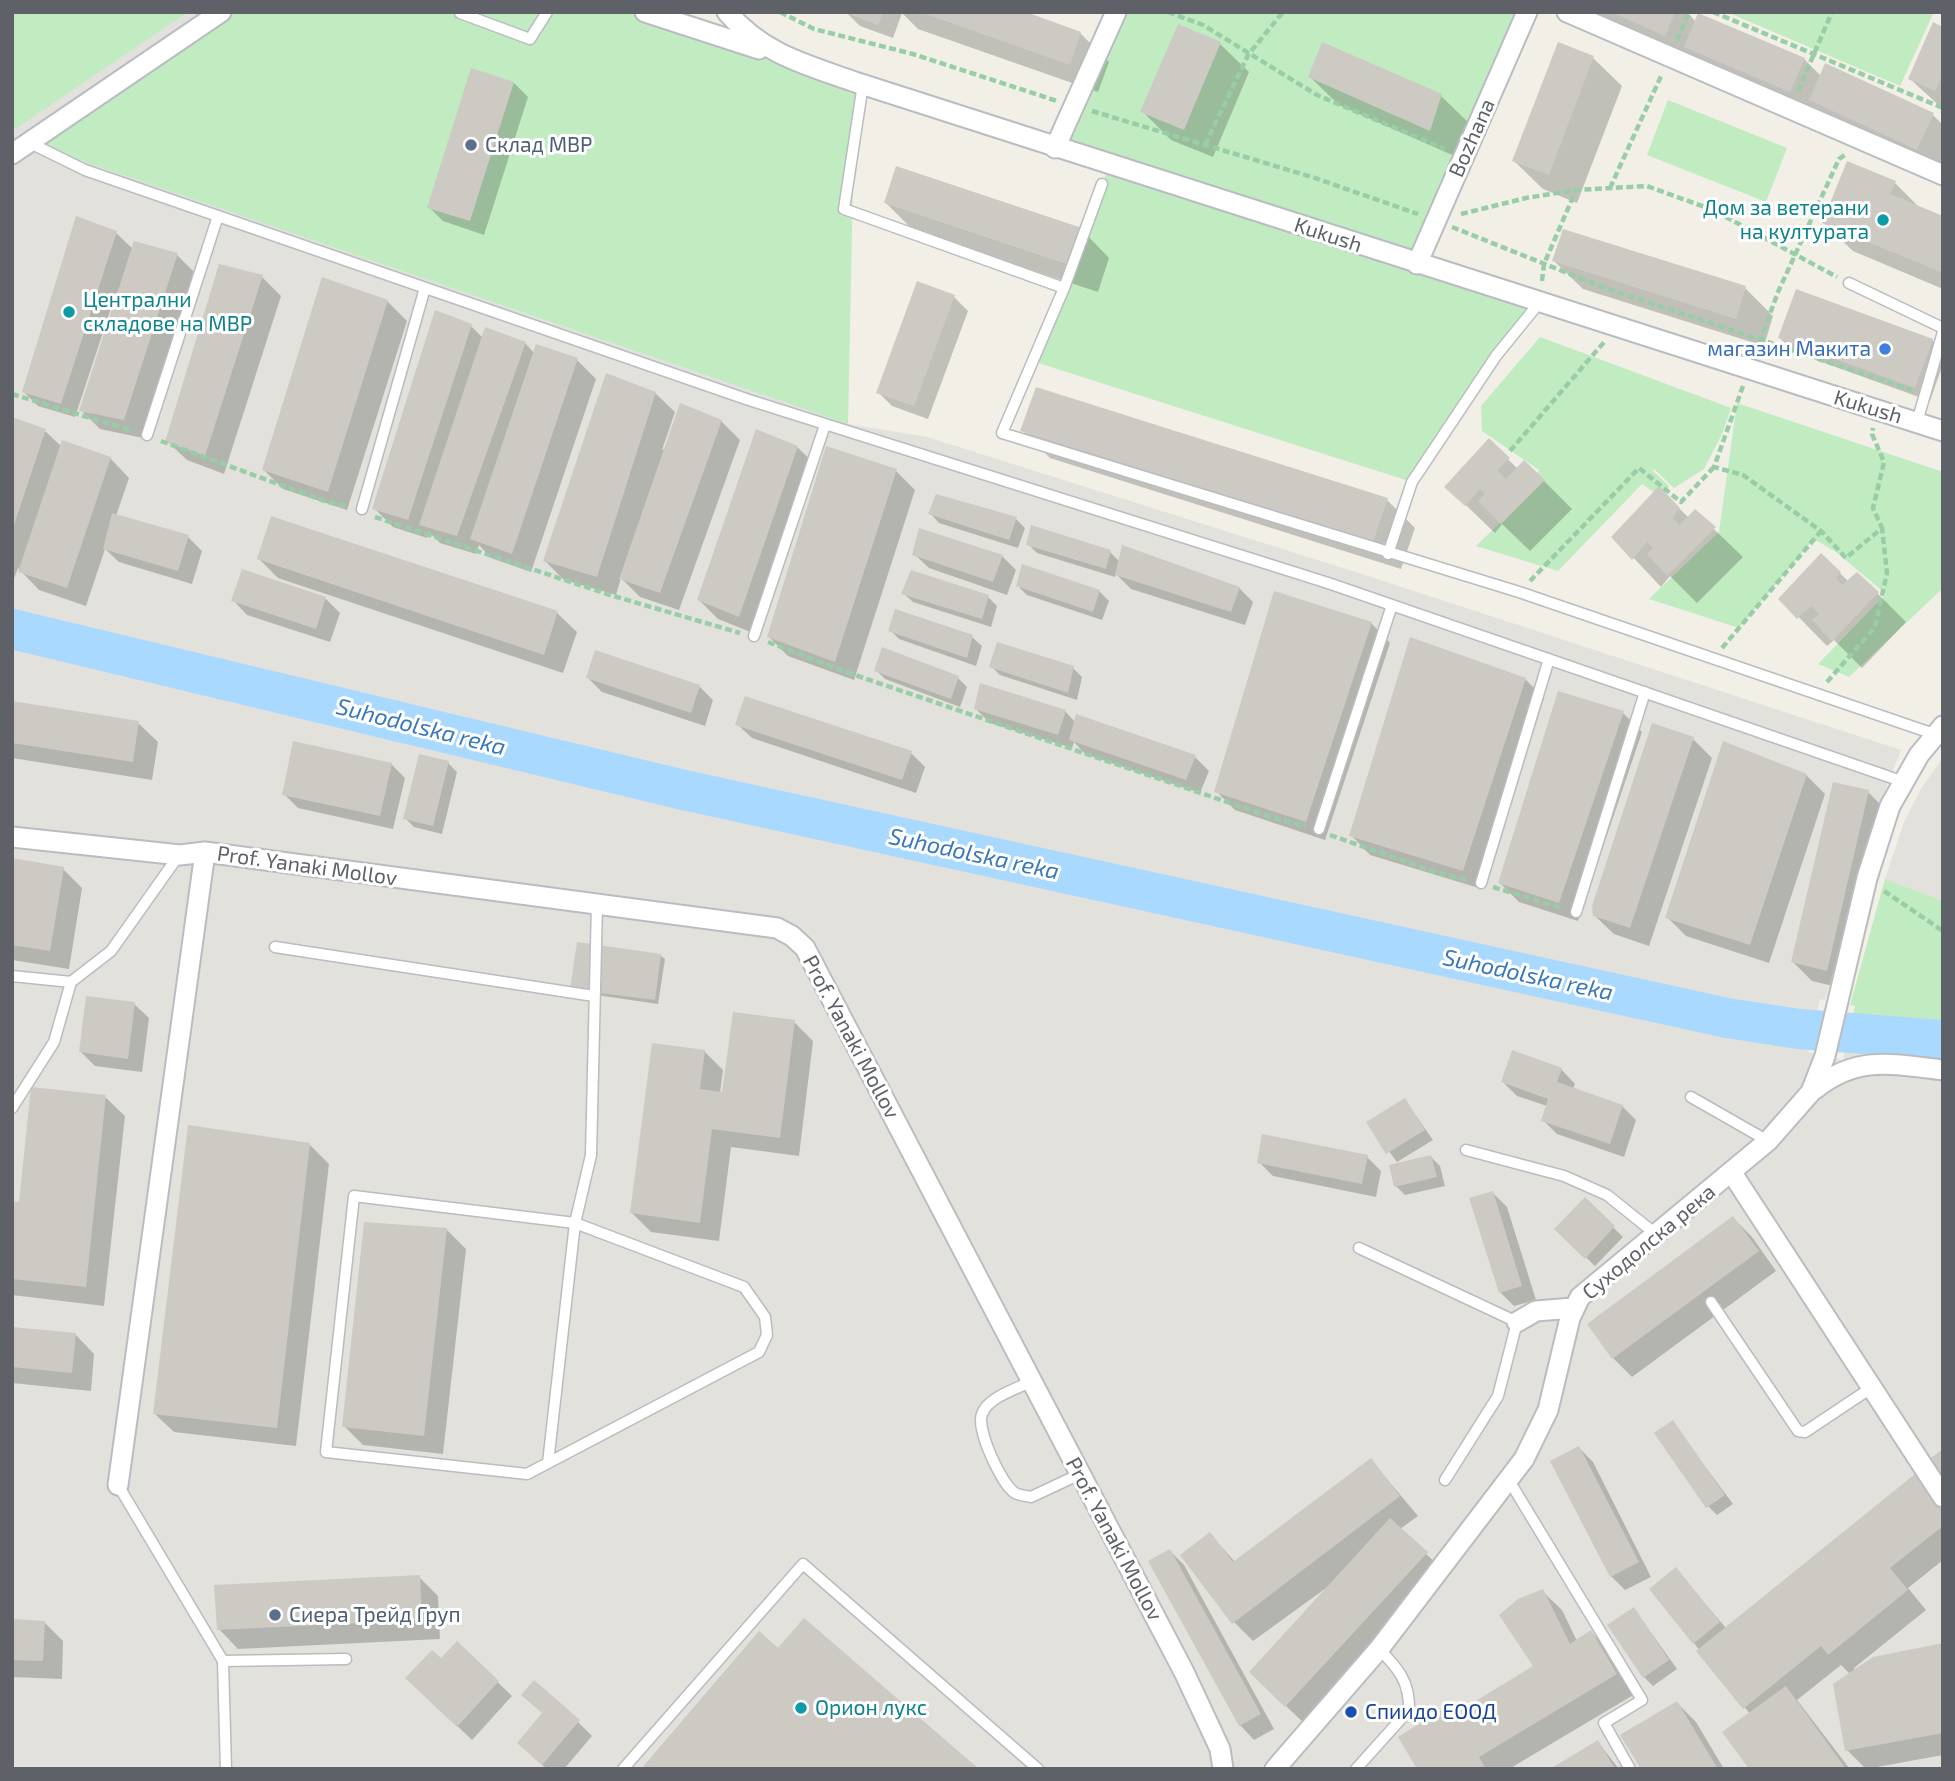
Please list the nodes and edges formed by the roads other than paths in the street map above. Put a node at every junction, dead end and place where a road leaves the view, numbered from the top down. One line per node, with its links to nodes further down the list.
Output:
1 (222, 12): 11 (street)
2 (547, 12): 8 (lane)
3 (645, 12): 9 (street)
4 (727, 12): 9 (street, Kukush)
5 (1116, 12): 12 (street)
6 (1527, 12): 17 (street, Bozhana)
7 (1567, 12): 14 (street)
8 (460, 13)
9 (780, 56): 10 (street, Kukush)
10 (863, 84): 12 (street, Kukush); 20 (lane)
11 (30, 143): 13 (street); 16 (lane)
12 (1055, 148): 17 (street, Kukush)
13 (12, 154)
14 (1943, 175)
15 (1102, 184): 20 (lane)
16 (218, 216): 19 (lane); 26 (lane)
17 (1417, 264): 21 (street, Kukush)
18 (1849, 283): 22 (lane)
19 (425, 288): 24 (lane); 27 (lane)
20 (1064, 288): 28 (lane)
21 (1539, 303): 23 (street, Kukush); 28 (lane)
22 (1943, 330): 23 (lane)
23 (1917, 422): 25 (street, Kukush)
24 (825, 425): 29 (lane); 30 (lane)
25 (1943, 430)
26 (147, 435)
27 (362, 509)
28 (1388, 554): 33 (lane)
29 (1392, 605): 31 (lane); 35 (lane)
30 (754, 636)
31 (1549, 659): 32 (lane); 39 (lane)
32 (1645, 692): 34 (lane); 41 (lane)
33 (1938, 730): 34 (street, Суходолска река)
34 (1903, 782): 47 (street, Суходолска река)
35 (1319, 829)
36 (12, 837): 38 (street, Prof. Yanaki Mollov)
37 (205, 852): 38 (street, Prof. Yanaki Mollov); 40 (street, Prof. Yanaki Mollov); 65 (street)
38 (180, 855): 44 (lane)
39 (1481, 883)
40 (597, 904): 45 (lane); 59 (street, Prof. Yanaki Mollov)
41 (1576, 912)
42 (275, 947): 45 (lane)
43 (12, 976): 44 (lane)
44 (71, 982): 49 (lane)
45 (594, 996): 53 (lane)
46 (1943, 1070): 47 (street)
47 (1811, 1091): 50 (street, Суходолска река)
48 (1690, 1097): 50 (lane)
49 (12, 1108)
50 (1768, 1141): 52 (street, Суходолска река)
51 (1466, 1150): 54 (lane)
52 (1732, 1172): 54 (street, Суходолска река); 60 (street)
53 (575, 1223): 61 (lane); 61 (lane); 61 (lane)
54 (1657, 1235): 57 (street, Суходолска река)
55 (1359, 1248): 58 (lane)
56 (1711, 1302): 60 (lane)
57 (1573, 1308): 58 (street); 64 (street, Суходолска река)
58 (1517, 1322): 63 (lane)
59 (1032, 1381): 62 (street, Prof. Yanaki Mollov); 62 (lane)
60 (1871, 1388): 66 (street)
61 (548, 1463)
62 (1080, 1474): 73 (street, Prof. Yanaki Mollov)
63 (1445, 1480)
64 (1510, 1482): 67 (street, Суходолска река); 76 (lane)
65 (118, 1485): 69 (lane)
66 (1943, 1497)
67 (1379, 1648): 74 (street, Суходолска река); 75 (lane)
68 (346, 1659): 69 (lane)
69 (223, 1661): 70 (lane)
70 (226, 1769)
71 (623, 1769): 72 (lane)
72 (1038, 1769)
73 (1223, 1769)
74 (1275, 1769)
75 (1356, 1769)
76 (1630, 1769)

